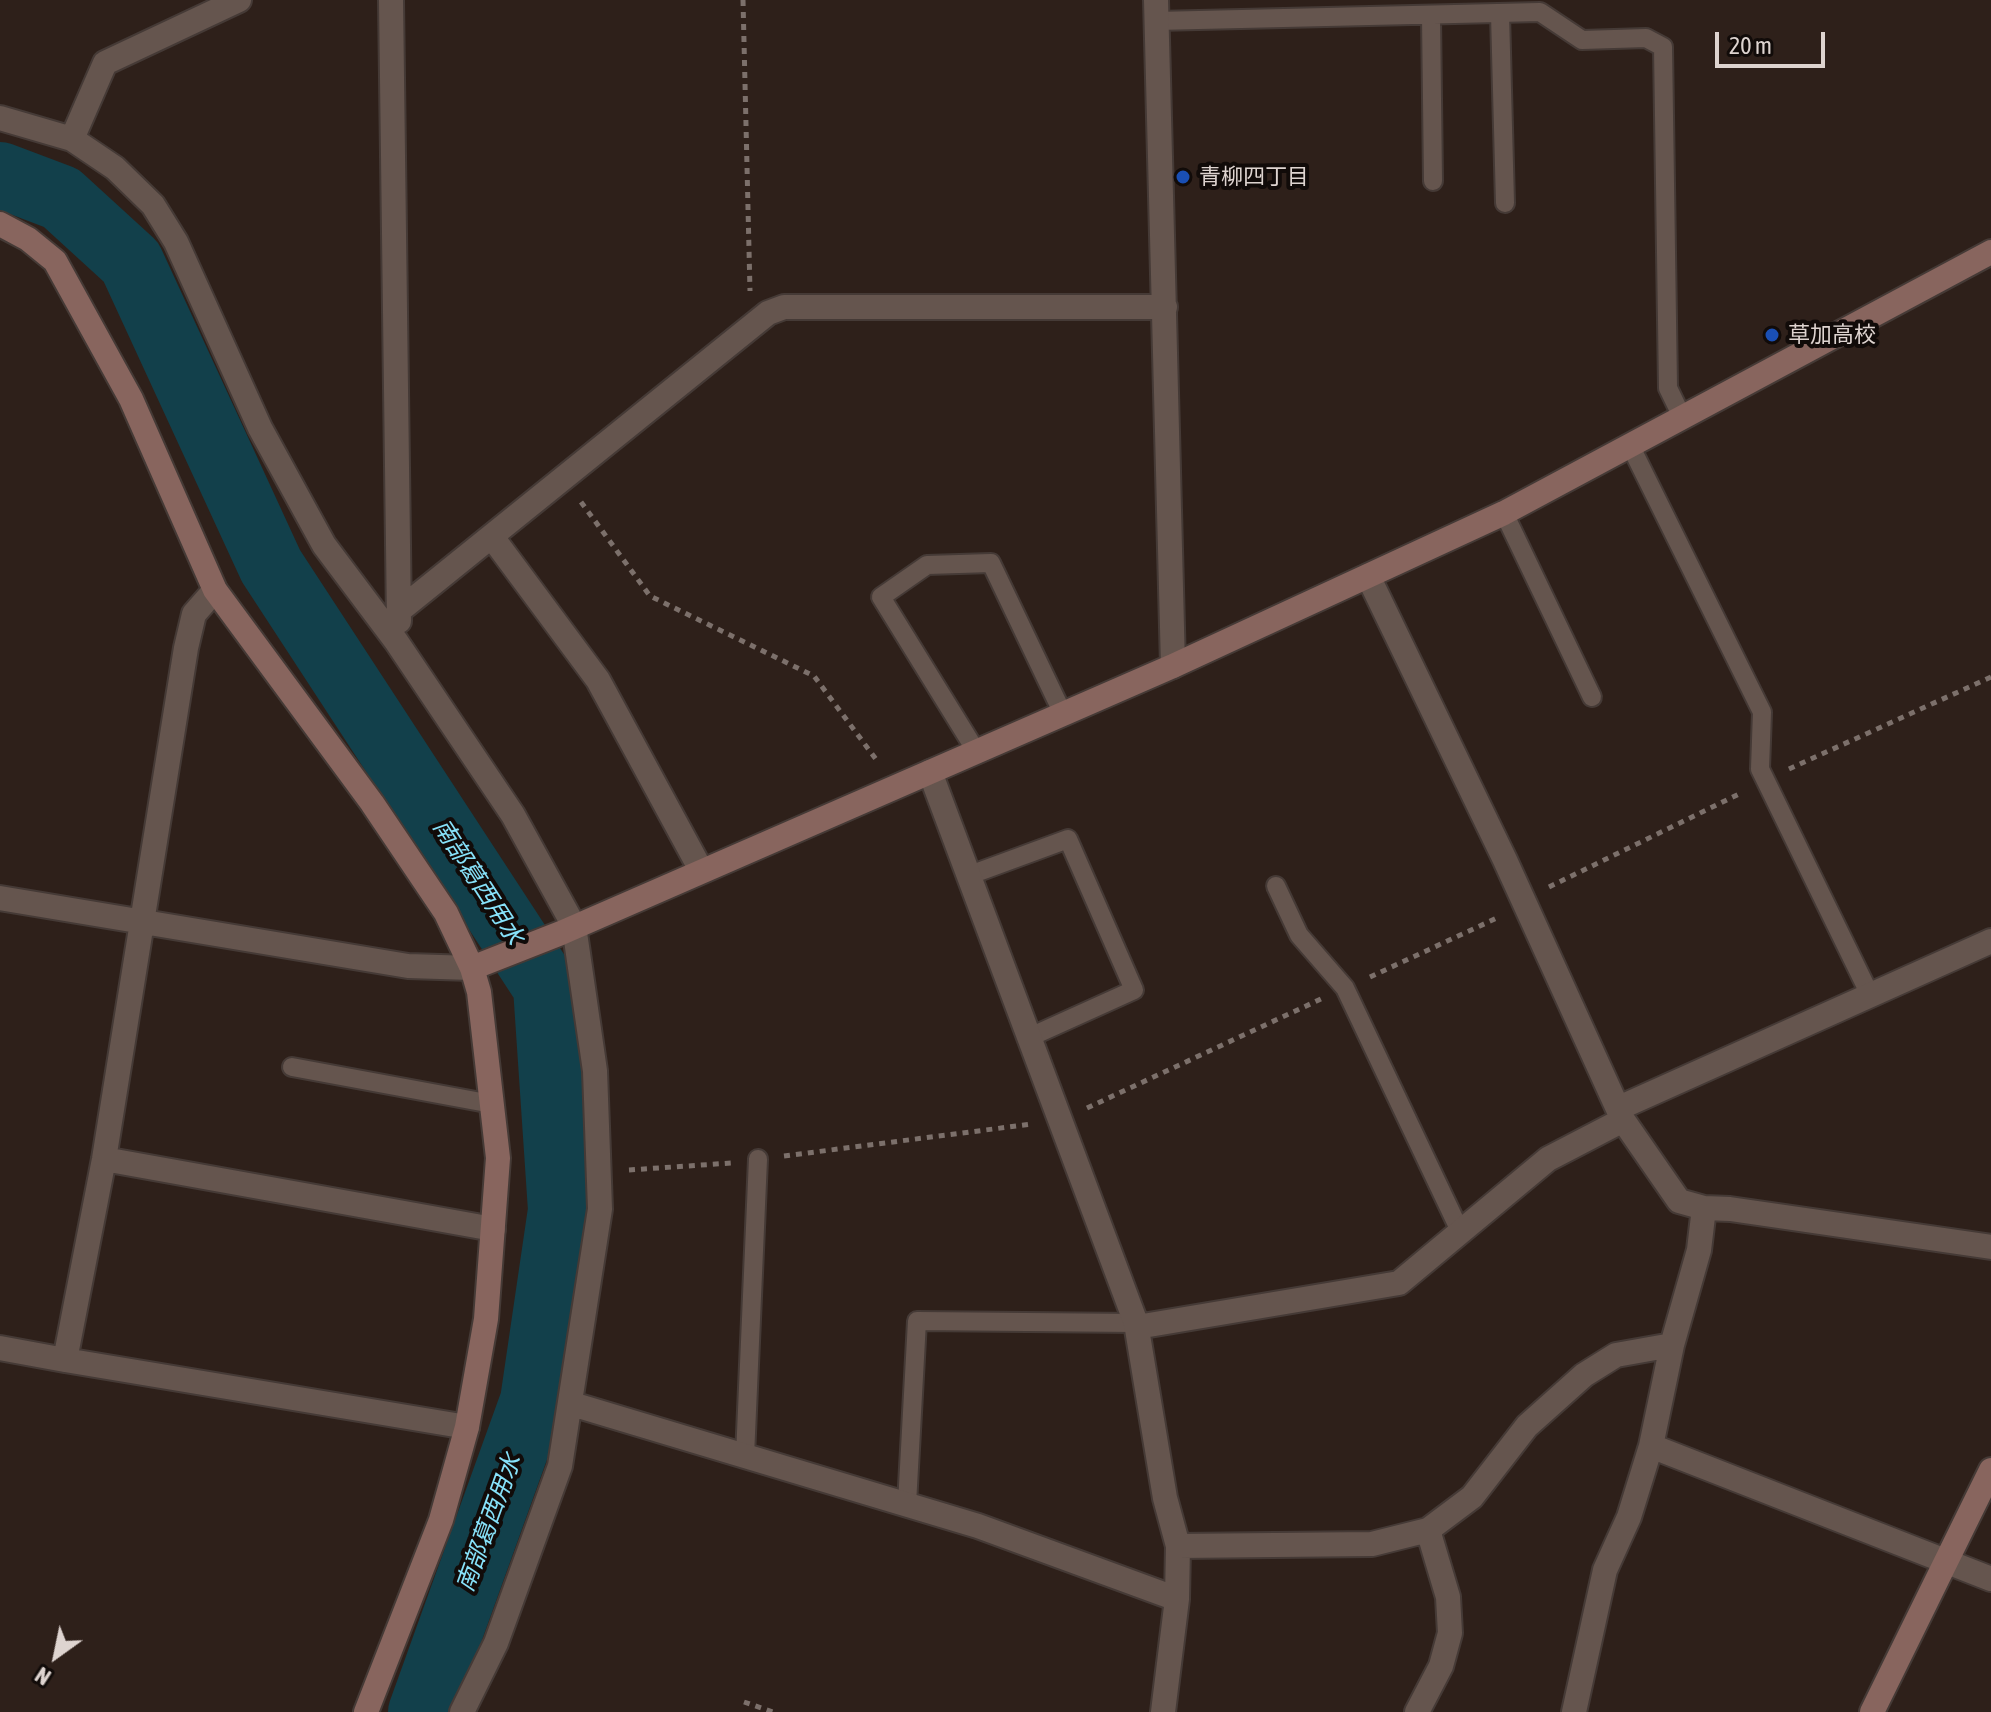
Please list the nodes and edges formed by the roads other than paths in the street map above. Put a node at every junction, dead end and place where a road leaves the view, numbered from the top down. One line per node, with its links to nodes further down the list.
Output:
1 (239, 0): 8 (street)
2 (391, 0): 20 (street)
3 (1292, 9): 4 (lane); 6 (lane)
4 (1156, 10): 13 (street)
5 (1500, 14): 6 (lane); 10 (lane); 14 (lane)
6 (1431, 16): 9 (lane)
7 (0, 118): 8 (street)
8 (72, 139): 21 (street)
9 (1433, 181)
10 (1505, 203)
11 (0, 224): 19 (street)
12 (1991, 252): 14 (street)
13 (1165, 307): 17 (street); 22 (street)
14 (1683, 419): 15 (street)
15 (1631, 447): 16 (street); 35 (lane)
16 (1504, 513): 18 (street); 23 (lane)
17 (492, 537): 20 (street); 27 (street)
18 (1368, 576): 22 (street); 39 (street)
19 (215, 590): 31 (street); 34 (street)
20 (400, 610): 21 (street)
21 (396, 641): 32 (street)
22 (1173, 666): 24 (street)
23 (1592, 697)
24 (1063, 714): 25 (street); 25 (lane)
25 (976, 751): 26 (street)
26 (930, 772): 27 (street); 28 (street)
27 (701, 870): 32 (street)
28 (970, 875): 36 (street); 36 (lane)
29 (1276, 886): 44 (lane)
30 (0, 898): 31 (street)
31 (141, 922): 34 (street); 40 (street)
32 (567, 929): 34 (street); 50 (street)
33 (1991, 941): 35 (street)
34 (483, 964): 38 (street)
35 (1871, 997): 39 (street)
36 (1030, 1037): 46 (street)
37 (292, 1067): 38 (lane)
38 (492, 1104): 43 (street)
39 (1621, 1114): 42 (street); 44 (street)
40 (104, 1159): 43 (street); 49 (street)
41 (758, 1159): 53 (lane)
42 (1704, 1208): 45 (street); 47 (street)
43 (493, 1229): 51 (street)
44 (1460, 1231): 46 (street)
45 (1991, 1247)
46 (1136, 1325): 55 (lane); 57 (street)
47 (1672, 1345): 52 (street); 56 (street)
48 (0, 1348): 49 (street)
49 (65, 1360): 51 (street)
50 (572, 1404): 53 (street); 62 (street)
51 (467, 1427): 61 (street)
52 (1651, 1446): 58 (street); 65 (street)
53 (745, 1456): 55 (street)
54 (1991, 1470): 58 (street)
55 (907, 1504): 60 (street)
56 (1428, 1530): 57 (street); 64 (street)
57 (1178, 1546): 60 (street)
58 (1947, 1561): 59 (street); 66 (street)
59 (1991, 1579)
60 (1177, 1599): 63 (street)
61 (366, 1712)
62 (462, 1712)
63 (1163, 1712)
64 (1417, 1712)
65 (1574, 1712)
66 (1872, 1712)

